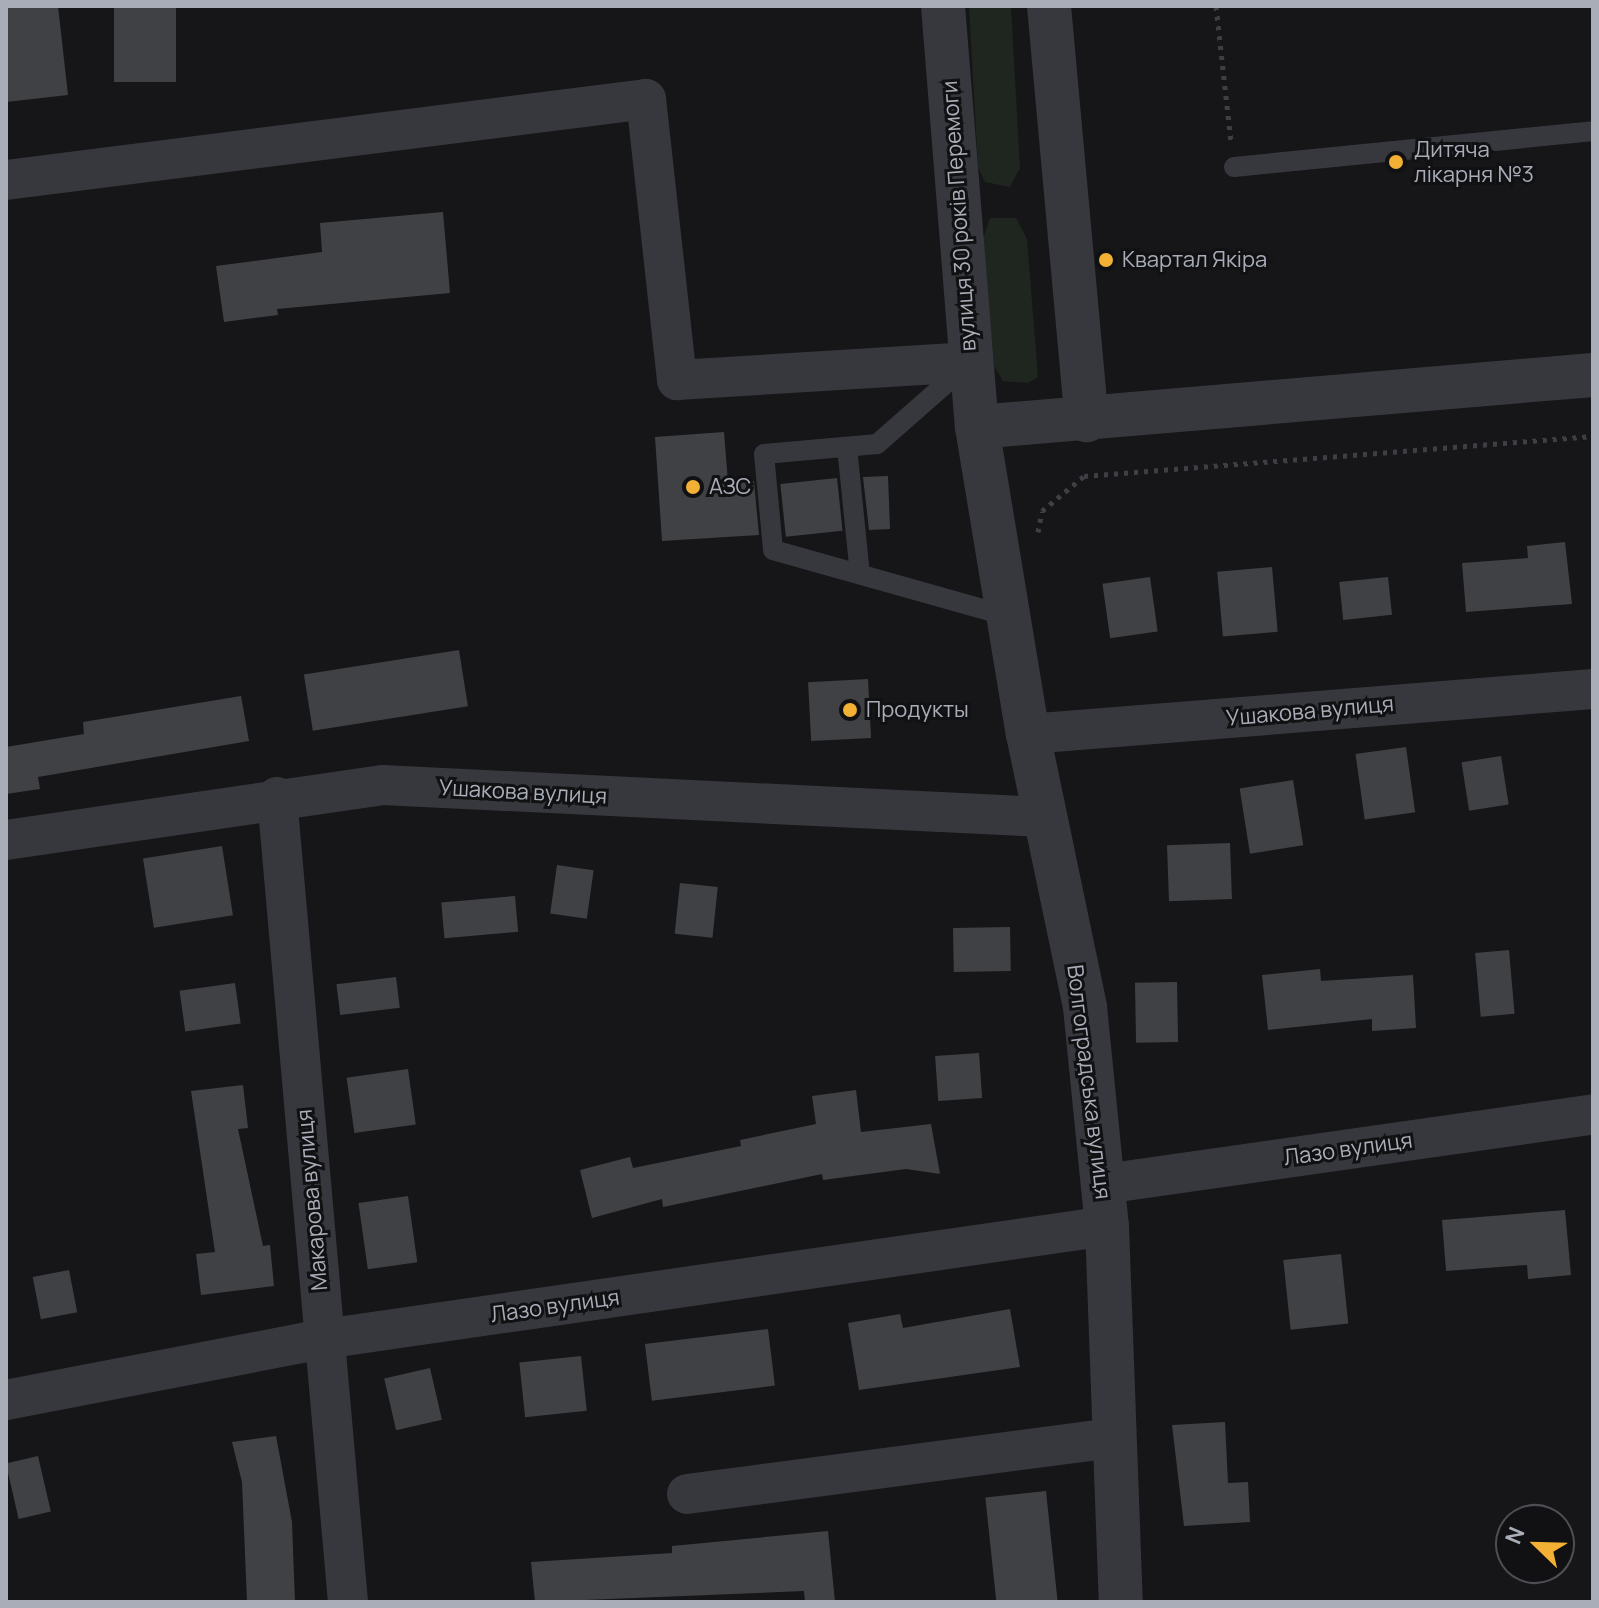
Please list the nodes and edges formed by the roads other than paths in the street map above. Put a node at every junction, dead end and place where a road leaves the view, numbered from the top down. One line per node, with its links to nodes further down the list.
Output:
1 (943, 6): 6 (street, вулиця 30 років Перемоги)
2 (1049, 6): 8 (street)
3 (1593, 131): 4 (lane)
4 (1234, 167)
5 (6, 180): 6 (street)
6 (970, 362): 9 (street, вулиця 30 років Перемоги); 10 (lane)
7 (1593, 375): 8 (street)
8 (1087, 420): 9 (street)
9 (977, 427): 12 (street, Волгоградська вулиця)
10 (847, 447): 11 (lane); 11 (lane)
11 (860, 574): 12 (lane)
12 (1008, 616): 14 (street, Волгоградська вулиця)
13 (1593, 689): 14 (street, Ушакова вулиця)
14 (1028, 734): 16 (street, Волгоградська вулиця)
15 (277, 797): 16 (street, Ушакова вулиця); 17 (street, Ушакова вулиця); 20 (street, Макарова вулиця)
16 (1044, 817): 19 (street, Волгоградська вулиця)
17 (6, 840)
18 (1593, 1114): 19 (street, Лазо вулиця)
19 (1105, 1205): 20 (street, Лазо вулиця); 22 (street, Волгоградська вулиця)
20 (324, 1339): 21 (street, Лазо вулиця); 24 (street, Макарова вулиця)
21 (6, 1400)
22 (1115, 1438): 23 (street); 25 (street, Волгоградська вулиця)
23 (687, 1494)
24 (348, 1602)
25 (1121, 1602)

